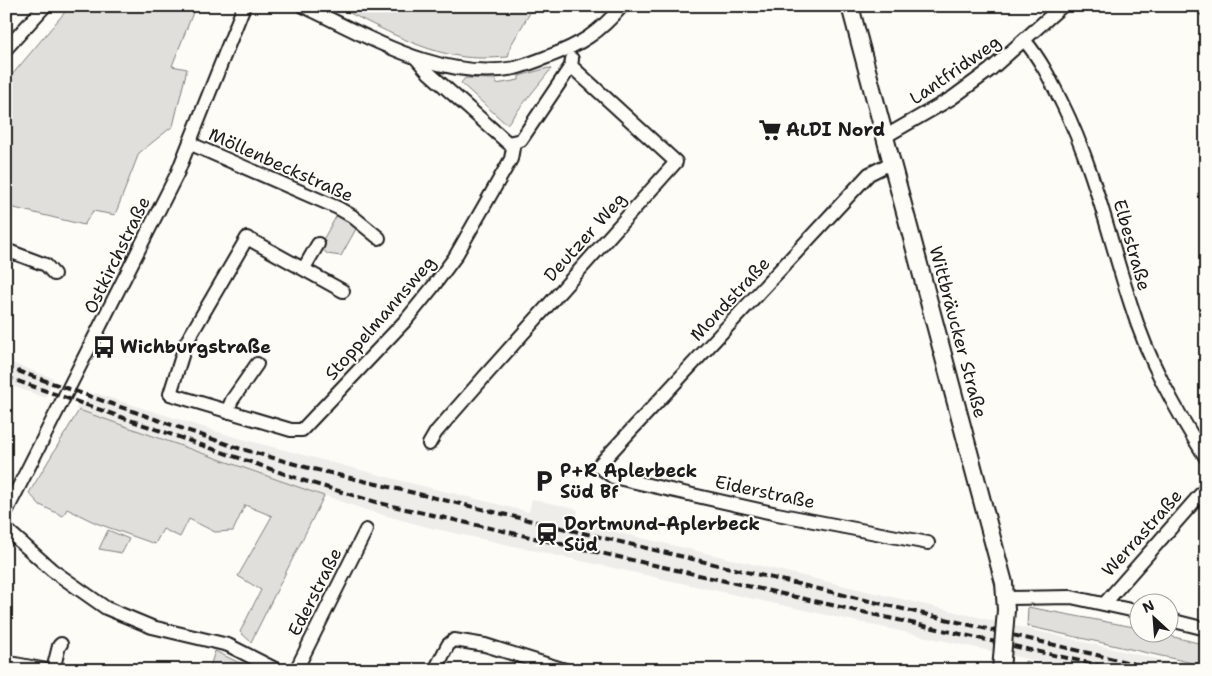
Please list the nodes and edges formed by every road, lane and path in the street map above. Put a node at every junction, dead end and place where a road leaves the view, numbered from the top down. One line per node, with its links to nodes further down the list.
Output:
1 (45, 6): 11 (street)
2 (244, 6): 16 (street, Ostkirchstraße)
3 (303, 6): 12 (street)
4 (622, 6): 10 (street)
5 (850, 6): 14 (main road, Wittbräucker Straße)
6 (1062, 6): 9 (street, Lantfridweg)
7 (1203, 6): 8 (street)
8 (1206, 10)
9 (1025, 41): 14 (street, Lantfridweg); 27 (street, Elbestraße)
10 (572, 48): 12 (street); 13 (street)
11 (6, 49)
12 (416, 58): 15 (street)
13 (571, 66): 15 (street); 26 (street, Deutzer Weg)
14 (886, 136): 17 (main road, Wittbräucker Straße)
15 (514, 142): 25 (street, Stoppelmannsweg)
16 (191, 144): 18 (street, Möllenbeckstraße); 30 (street, Ostkirchstraße)
17 (893, 162): 28 (street, Mondstraße); 35 (main road, Wittbräucker Straße)
18 (378, 238)
19 (318, 244): 21 (street)
20 (6, 250): 22 (street)
21 (304, 268): 23 (street); 25 (street)
22 (54, 274)
23 (343, 291)
24 (257, 364): 25 (street)
25 (227, 412)
26 (429, 444)
27 (1206, 458)
28 (598, 466): 33 (street, Eiderstraße)
29 (1206, 488): 34 (street, Werrastraße)
30 (6, 512)
31 (6, 529): 43 (street)
32 (366, 530): 44 (street, Ederstraße)
33 (928, 543)
34 (1105, 603): 35 (street); 36 (street)
35 (1006, 604): 47 (main road, Wittbräucker Straße, bridge)
36 (1130, 609)
37 (1180, 622): 38 (street)
38 (1206, 629)
39 (61, 644): 42 (street)
40 (6, 665): 41 (street)
41 (47, 670)
42 (53, 670)
43 (277, 670)
44 (296, 670)
45 (435, 670): 46 (street)
46 (565, 670)
47 (1001, 670)

